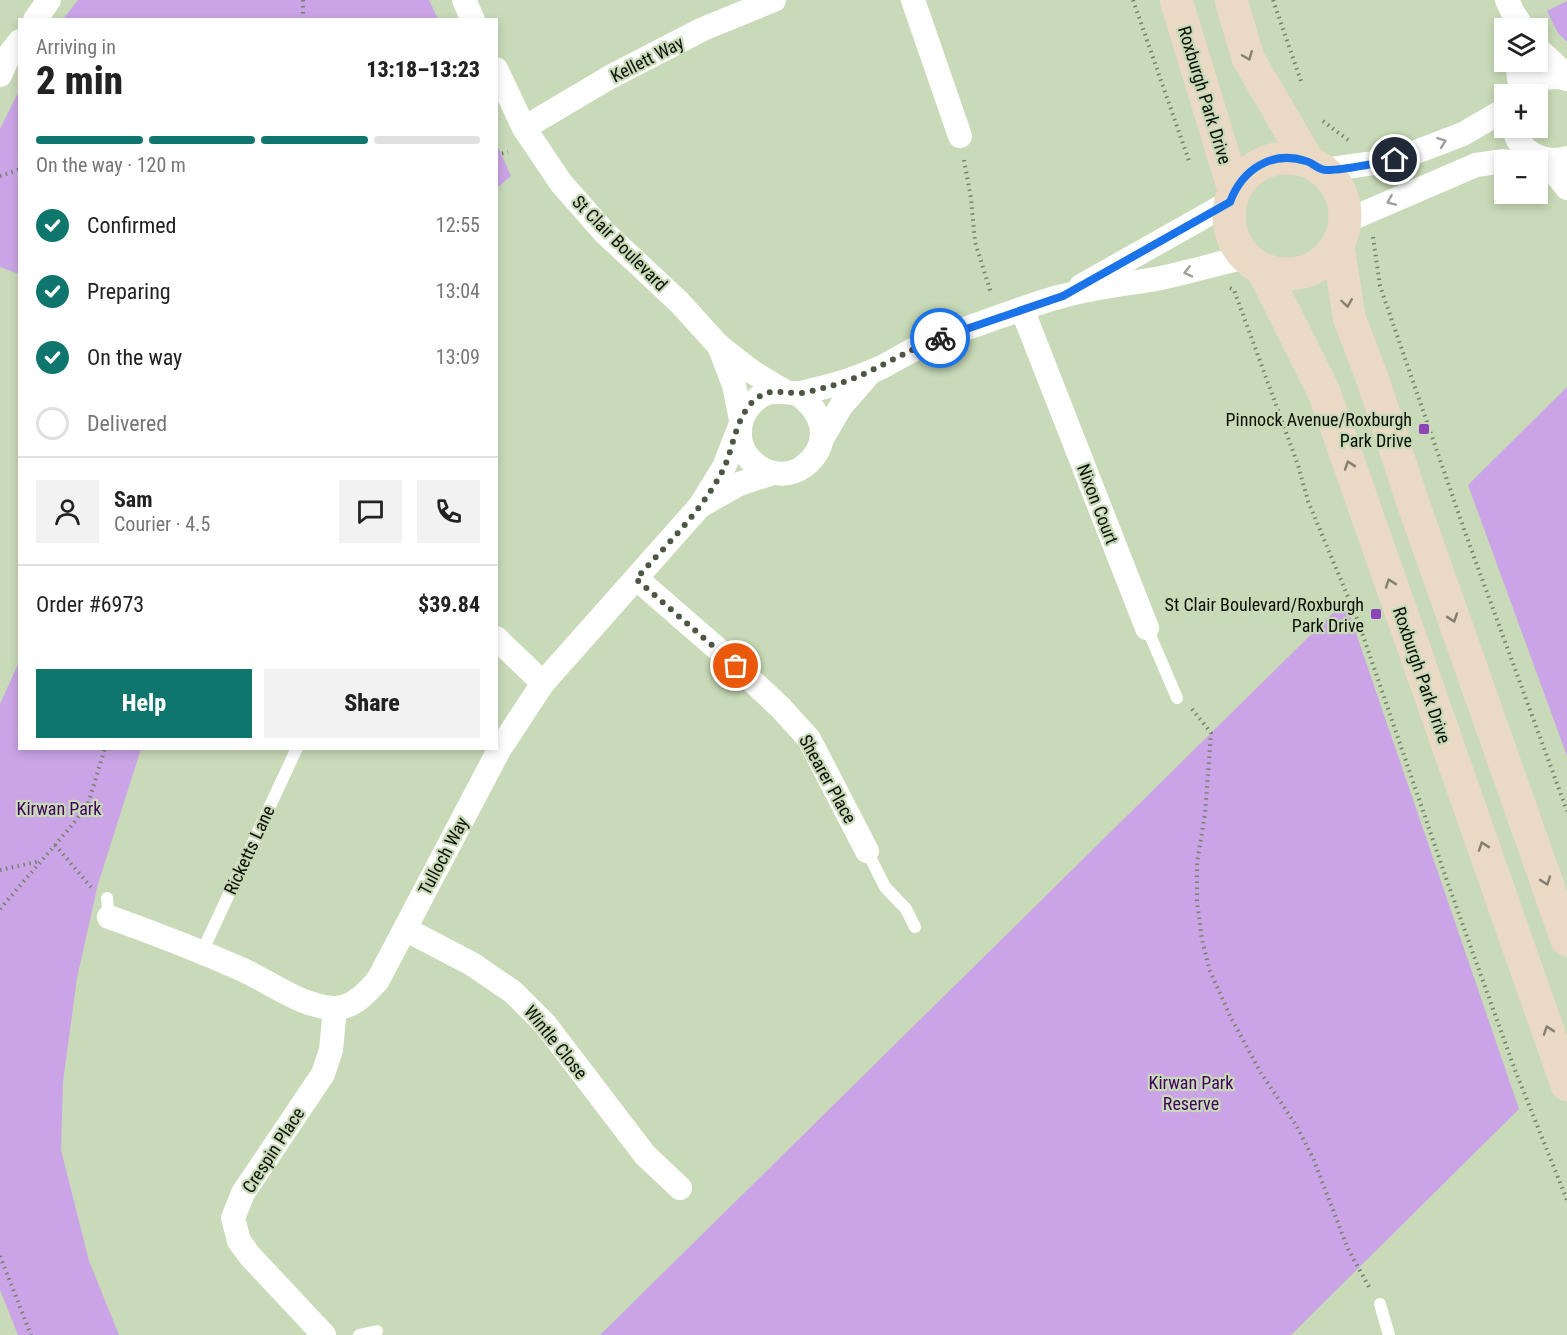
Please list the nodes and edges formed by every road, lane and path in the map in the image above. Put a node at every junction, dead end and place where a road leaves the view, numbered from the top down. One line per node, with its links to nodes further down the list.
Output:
1 (48, 0): 10 (street)
2 (303, 0): 11 (path)
3 (464, 0): 12 (street)
4 (774, 0): 22 (street, Kellett Way)
5 (913, 0): 23 (street)
6 (1133, 0): 29 (path)
7 (1176, 0): 32 (street, Roxburgh Park Drive)
8 (1231, 0): 27 (street, one-way to 27)
9 (1273, 0): 19 (path)
10 (36, 18)
11 (303, 18)
12 (472, 18)
13 (18, 44): 16 (street)
14 (1548, 59): 17 (street)
15 (498, 73): 22 (street, St Clair Boulevard)
16 (0, 75)
17 (1567, 77): 18 (street)
18 (1535, 84)
19 (1304, 90)
20 (1494, 114): 27 (street, one-way to 20)
21 (1321, 119): 27 (path)
22 (524, 128): 38 (street, St Clair Boulevard)
23 (960, 136): 37 (path)
24 (1519, 138): 25 (street)
25 (1549, 158): 31 (street)
26 (1494, 163): 33 (street, one-way to 33)
27 (1329, 166): 32 (street); 33 (street)
28 (18, 170): 30 (path)
29 (1193, 170)
30 (0, 176)
31 (1567, 188)
32 (1232, 196): 34 (street); 36 (street)
33 (1351, 226): 34 (street); 52 (path); 61 (street, one-way to 61)
34 (1254, 264): 36 (street, one-way to 36); 64 (street, Roxburgh Park Drive, one-way to 34)
35 (1223, 286): 66 (path)
36 (1063, 296): 37 (street)
37 (1011, 313): 39 (street); 46 (street, Nixon Court)
38 (719, 346): 40 (street, St Clair Boulevard); 41 (street, St Clair Boulevard)
39 (870, 372): 40 (street); 42 (street)
40 (790, 392): 41 (street); 42 (street)
41 (740, 423): 43 (street); 44 (street, Tulloch Way)
42 (822, 438): 43 (street)
43 (773, 473): 44 (street, Tulloch Way)
44 (700, 506): 45 (street, Tulloch Way)
45 (636, 579): 48 (street, Tulloch Way); 54 (street, Shearer Place)
46 (1147, 628): 49 (lane, Nixon Court)
47 (498, 640): 48 (street)
48 (543, 683): 60 (street, Tulloch Way)
49 (1177, 698): 68 (path)
50 (104, 750): 53 (path)
51 (296, 750): 62 (lane, Ricketts Lane)
52 (1567, 811)
53 (55, 845): 55 (path); 58 (path)
54 (867, 851): 59 (lane, Shearer Place)
55 (42, 861): 56 (path); 57 (path)
56 (0, 870)
57 (0, 907)
58 (108, 907): 62 (street)
59 (915, 927)
60 (405, 929): 63 (street, Tulloch Way); 65 (street, Wintle Close)
61 (1567, 940)
62 (202, 952): 63 (street)
63 (335, 1008): 71 (street, Crespin Place)
64 (1567, 1085)
65 (680, 1188)
66 (1567, 1200)
67 (0, 1256): 70 (path)
68 (1380, 1304): 73 (lane)
69 (377, 1331): 72 (lane)
70 (31, 1335)
71 (324, 1335)
72 (359, 1335)
73 (1389, 1335)

